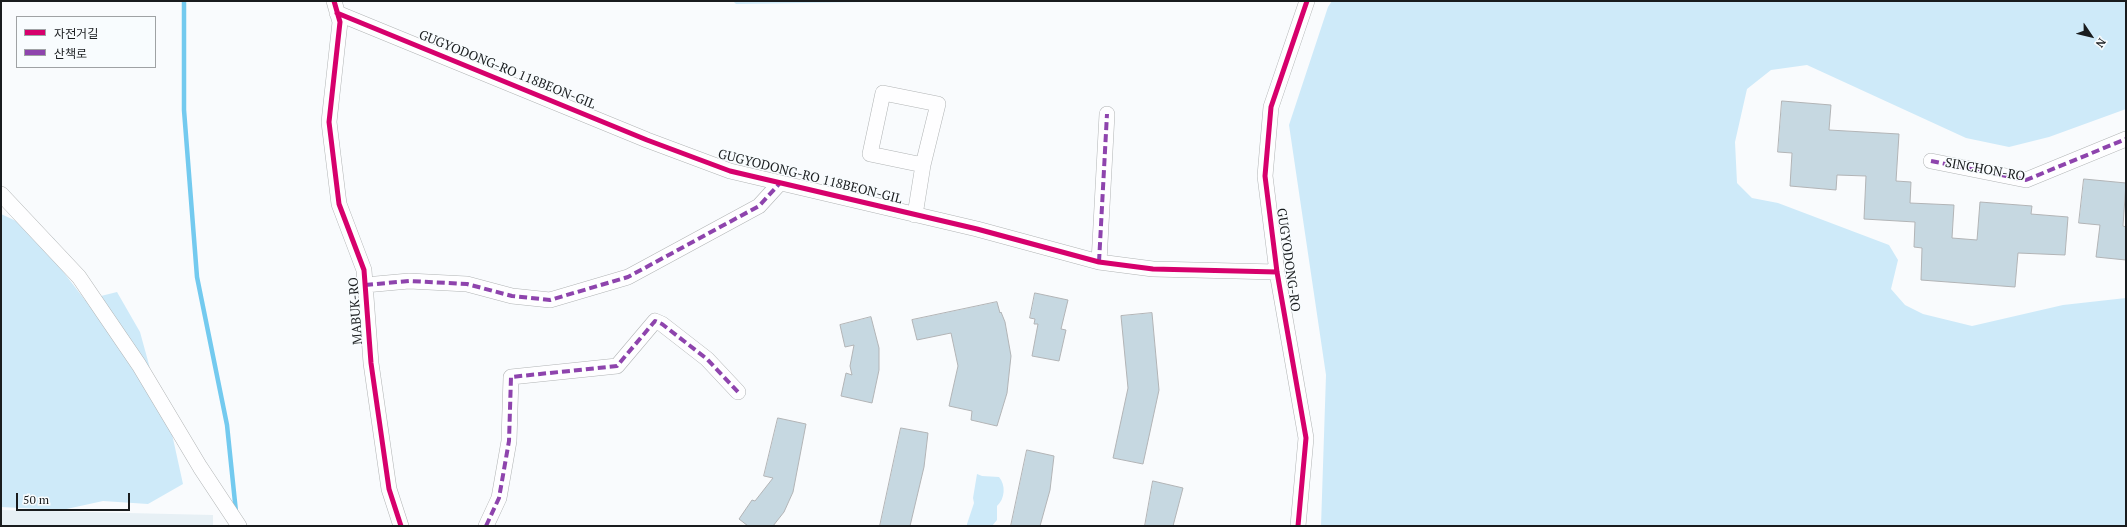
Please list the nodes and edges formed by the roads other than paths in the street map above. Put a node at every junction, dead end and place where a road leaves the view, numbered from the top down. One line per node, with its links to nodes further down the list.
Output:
1 (1308, 1): 11 (street, GUGYODONG-RO)
2 (336, 7): 7 (street, GUGYODONG-RO 118BEON-GIL); 12 (street, MABUK-RO)
3 (1107, 114): 10 (street)
4 (2126, 139): 5 (street, SINCHON-RO)
5 (1931, 161)
6 (922, 165): 6 (street); 9 (street)
7 (780, 183): 9 (street, GUGYODONG-RO 118BEON-GIL); 12 (street)
8 (1, 194): 14 (street)
9 (915, 214): 10 (street, GUGYODONG-RO 118BEON-GIL)
10 (1099, 262): 11 (street, GUGYODONG-RO 118BEON-GIL)
11 (1277, 272): 17 (street, GUGYODONG-RO)
12 (365, 285): 15 (street, MABUK-RO)
13 (738, 392): 16 (street)
14 (240, 526)
15 (401, 526)
16 (486, 526)
17 (1298, 526)

